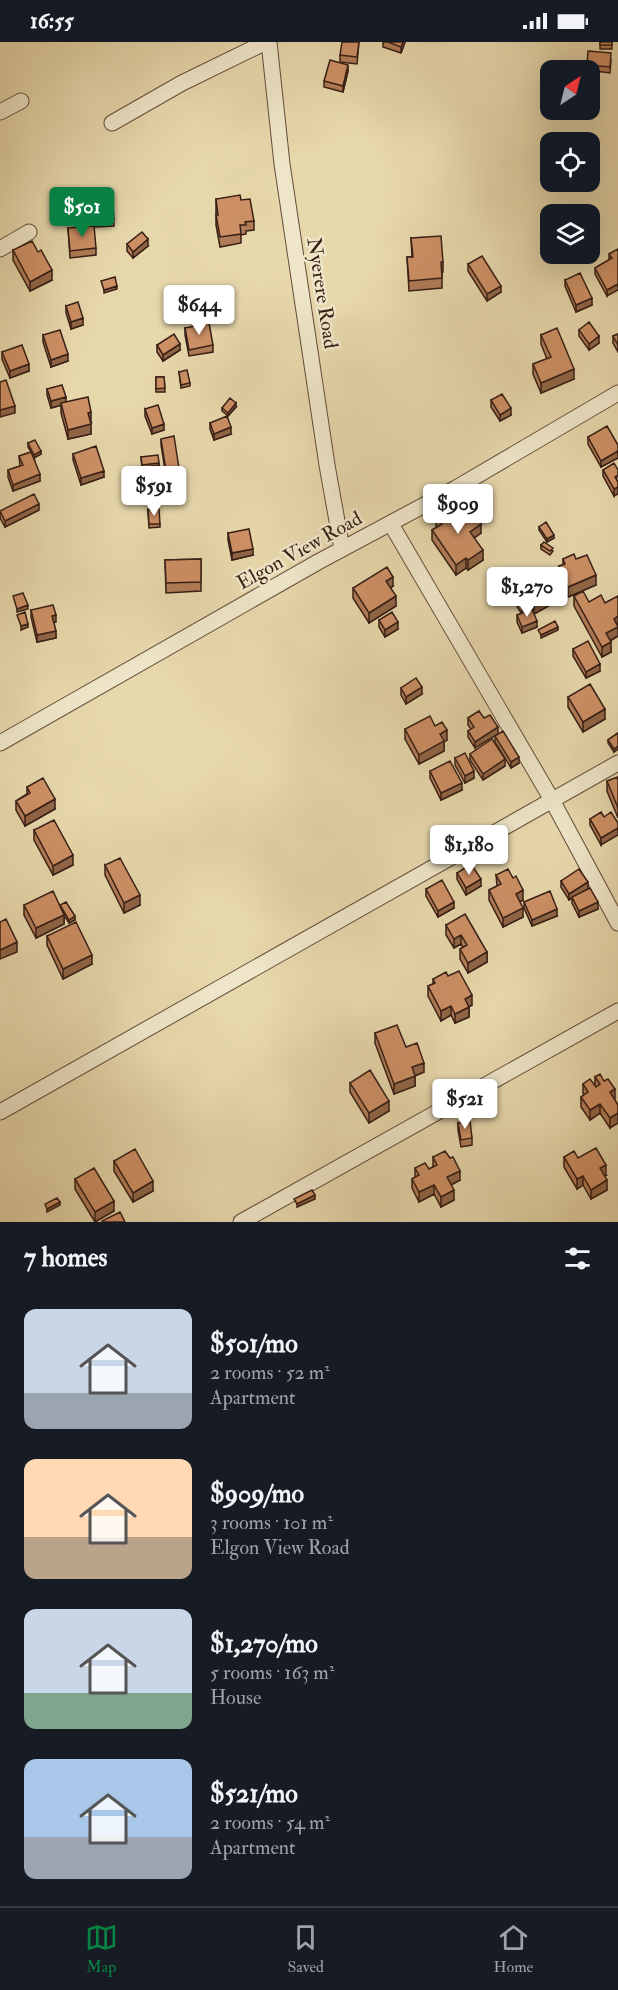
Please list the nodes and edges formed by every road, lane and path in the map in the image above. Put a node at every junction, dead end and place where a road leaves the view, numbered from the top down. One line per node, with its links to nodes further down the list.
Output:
1 (268, 42): 4 (street); 9 (street, Nyerere Road)
2 (21, 101): 3 (street)
3 (0, 112)
4 (112, 123)
5 (29, 232): 6 (street)
6 (0, 249)
7 (618, 393): 8 (street, Elgon View Road)
8 (391, 524): 9 (street, Elgon View Road); 12 (street)
9 (342, 549): 10 (street, Elgon View Road)
10 (0, 743)
11 (618, 763): 12 (street)
12 (552, 800): 13 (street); 15 (street)
13 (618, 923)
14 (618, 1011): 16 (street)
15 (0, 1112)
16 (241, 1222)

